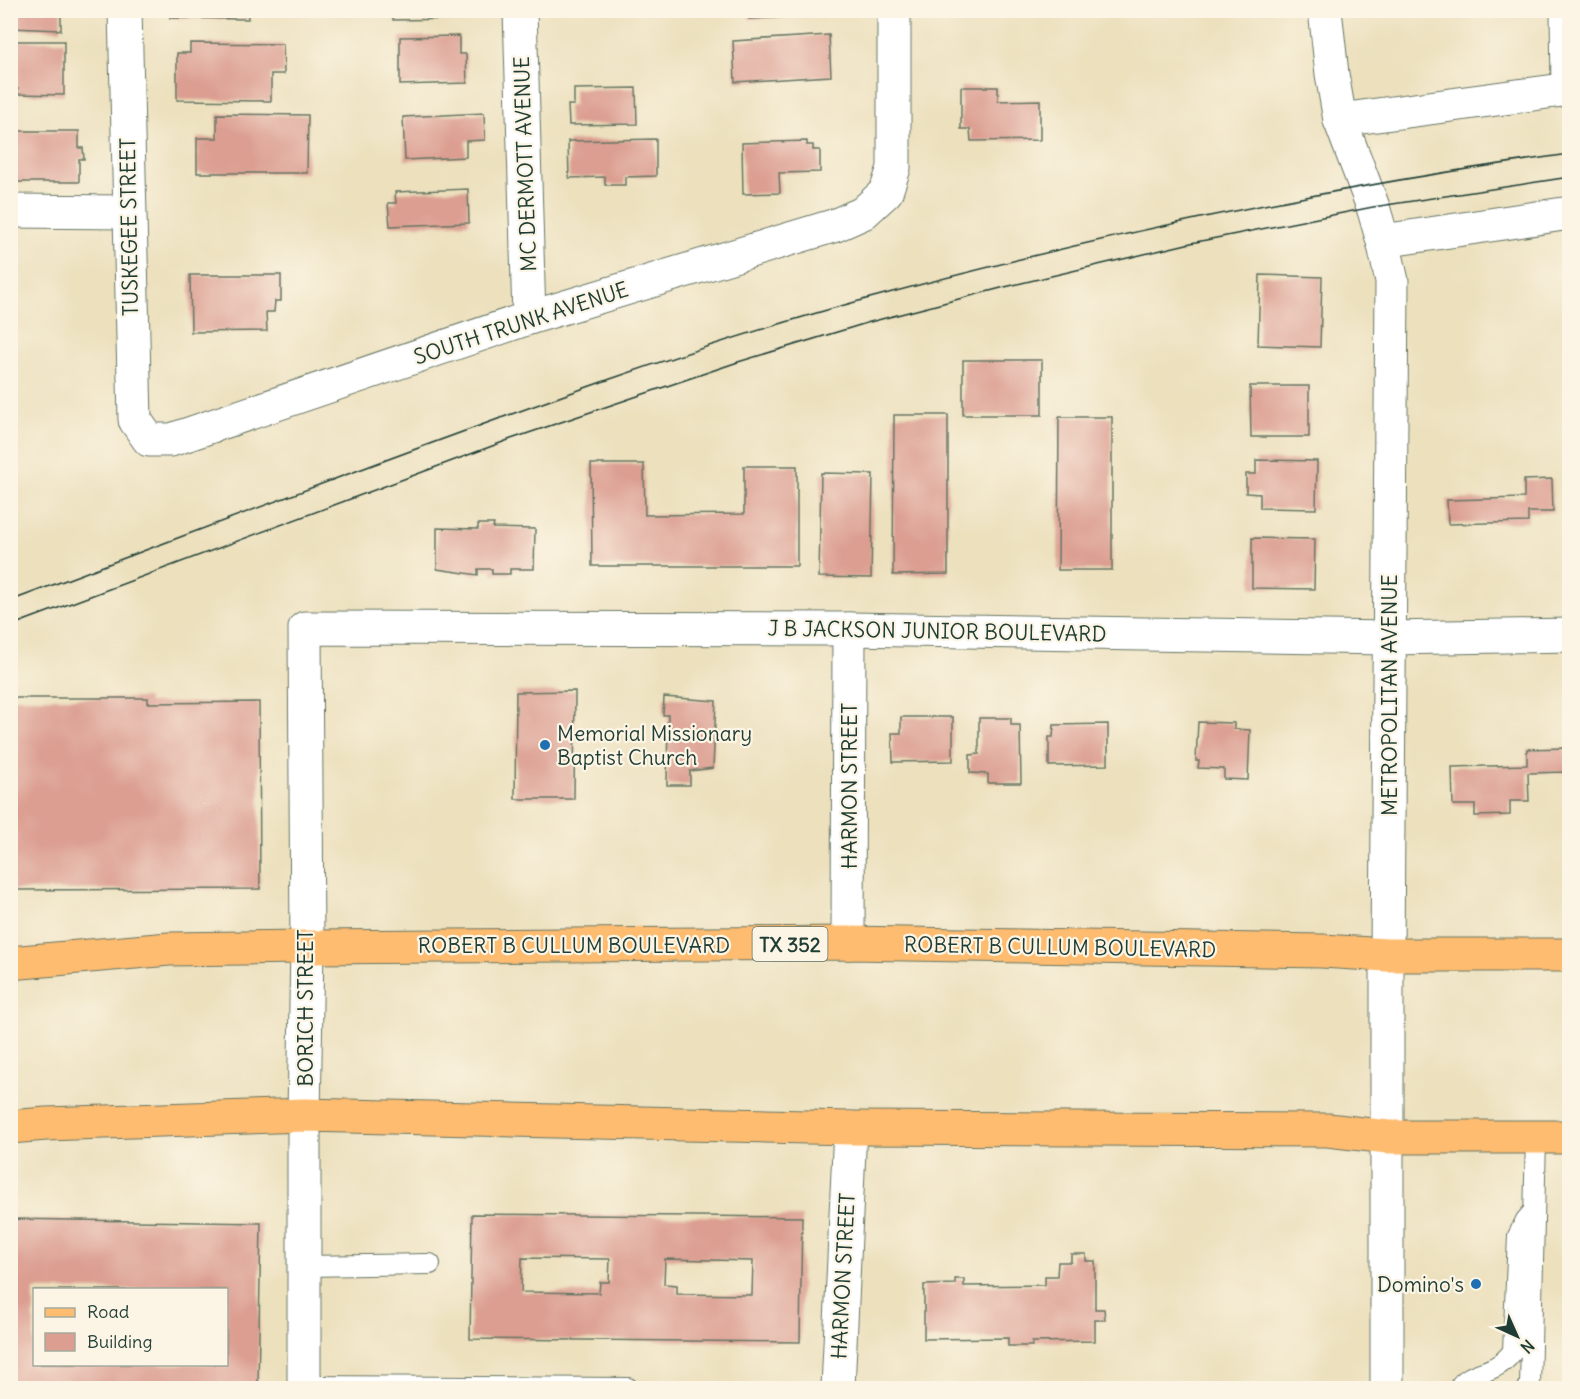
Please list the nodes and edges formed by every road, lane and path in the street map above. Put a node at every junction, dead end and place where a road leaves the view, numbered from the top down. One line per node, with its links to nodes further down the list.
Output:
1 (125, 10): 9 (street, TUSKEGEE STREET)
2 (520, 10): 12 (street, MC DERMOTT AVENUE)
3 (894, 10): 12 (street, SOUTH TRUNK AVENUE)
4 (1325, 10): 7 (street, METROPOLITAN AVENUE)
5 (1567, 10): 6 (street)
6 (1569, 89): 7 (street)
7 (1340, 120): 11 (street, METROPOLITAN AVENUE)
8 (10, 211): 9 (street)
9 (128, 212): 13 (street, TUSKEGEE STREET)
10 (1569, 213): 11 (street)
11 (1383, 241): 17 (street, METROPOLITAN AVENUE)
12 (530, 318): 13 (street, SOUTH TRUNK AVENUE)
13 (149, 440)
14 (305, 628): 15 (street, J B JACKSON JUNIOR BOULEVARD); 19 (street, BORICH STREET)
15 (849, 629): 17 (street, J B JACKSON JUNIOR BOULEVARD); 18 (street, HARMON STREET)
16 (1569, 635): 17 (street, J B JACKSON JUNIOR BOULEVARD)
17 (1389, 638): 20 (street, METROPOLITAN AVENUE)
18 (848, 943): 19 (main road, ROBERT B CULLUM BOULEVARD / TX 352); 20 (main road, ROBERT B CULLUM BOULEVARD / TX 352)
19 (307, 947): 22 (main road, ROBERT B CULLUM BOULEVARD / TX 352); 23 (street, BORICH STREET)
20 (1387, 955): 21 (main road, ROBERT B CULLUM BOULEVARD / TX 352); 26 (street, METROPOLITAN AVENUE)
21 (1569, 955)
22 (10, 963)
23 (304, 1115): 24 (main road); 25 (main road); 31 (street, BORICH STREET)
24 (10, 1127)
25 (850, 1128): 26 (main road); 35 (street, HARMON STREET)
26 (1388, 1137): 27 (main road); 36 (street, METROPOLITAN AVENUE)
27 (1536, 1137): 28 (main road); 29 (lane)
28 (1569, 1137)
29 (1533, 1212): 37 (lane); 38 (lane)
30 (430, 1264): 31 (lane)
31 (304, 1266): 32 (street, BORICH STREET)
32 (304, 1387): 33 (lane)
33 (599, 1388): 34 (lane)
34 (628, 1389)
35 (838, 1389)
36 (1387, 1389)
37 (1459, 1389)
38 (1528, 1389)

